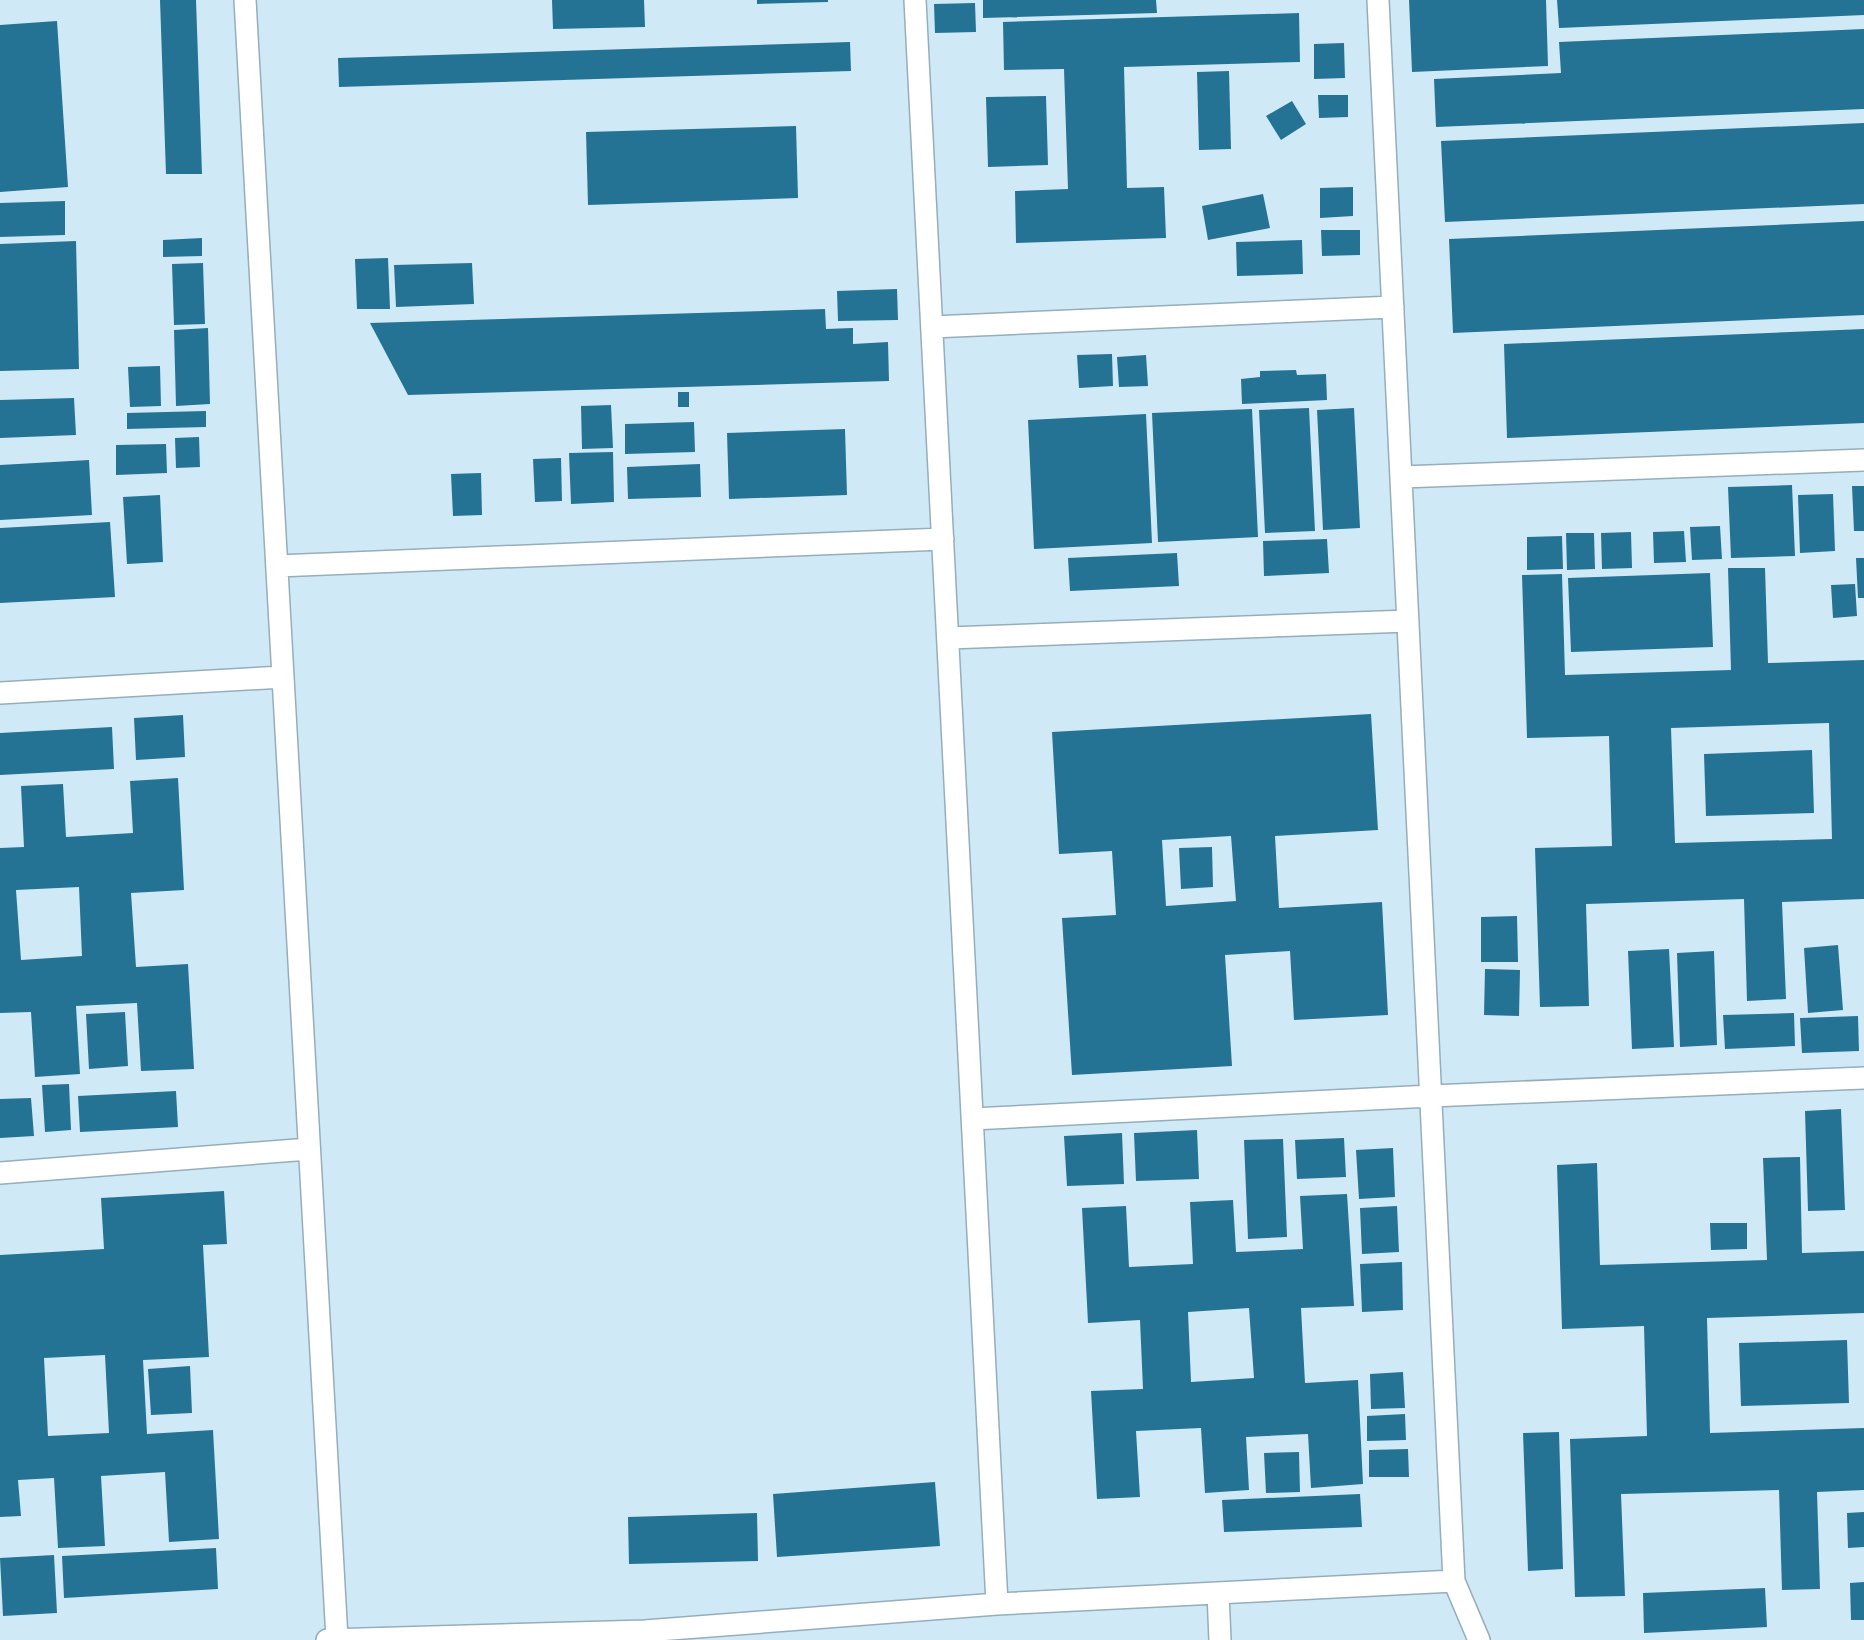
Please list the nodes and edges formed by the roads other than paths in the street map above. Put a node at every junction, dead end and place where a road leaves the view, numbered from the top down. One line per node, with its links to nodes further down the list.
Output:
1 (245, 0): 9 (lane)
2 (915, 0): 5 (lane)
3 (1378, 0): 4 (lane)
4 (1393, 307): 5 (lane); 7 (lane)
5 (932, 327): 8 (lane)
6 (1864, 460): 7 (lane)
7 (1401, 477): 10 (lane)
8 (943, 539): 9 (lane); 11 (lane)
9 (277, 566): 12 (lane)
10 (1408, 621): 11 (lane); 15 (lane)
11 (948, 638): 16 (lane)
12 (283, 677): 13 (lane); 17 (lane)
13 (0, 693)
14 (1864, 1078): 15 (lane)
15 (1431, 1096): 16 (lane); 19 (lane)
16 (972, 1119): 21 (lane)
17 (309, 1149): 18 (lane); 23 (lane)
18 (0, 1173)
19 (1454, 1581): 20 (lane); 26 (lane)
20 (1218, 1593): 21 (lane); 25 (lane)
21 (997, 1604): 22 (lane)
22 (645, 1636): 23 (lane)
23 (337, 1639): 24 (lane)
24 (327, 1640)
25 (1220, 1640)
26 (1479, 1640)

